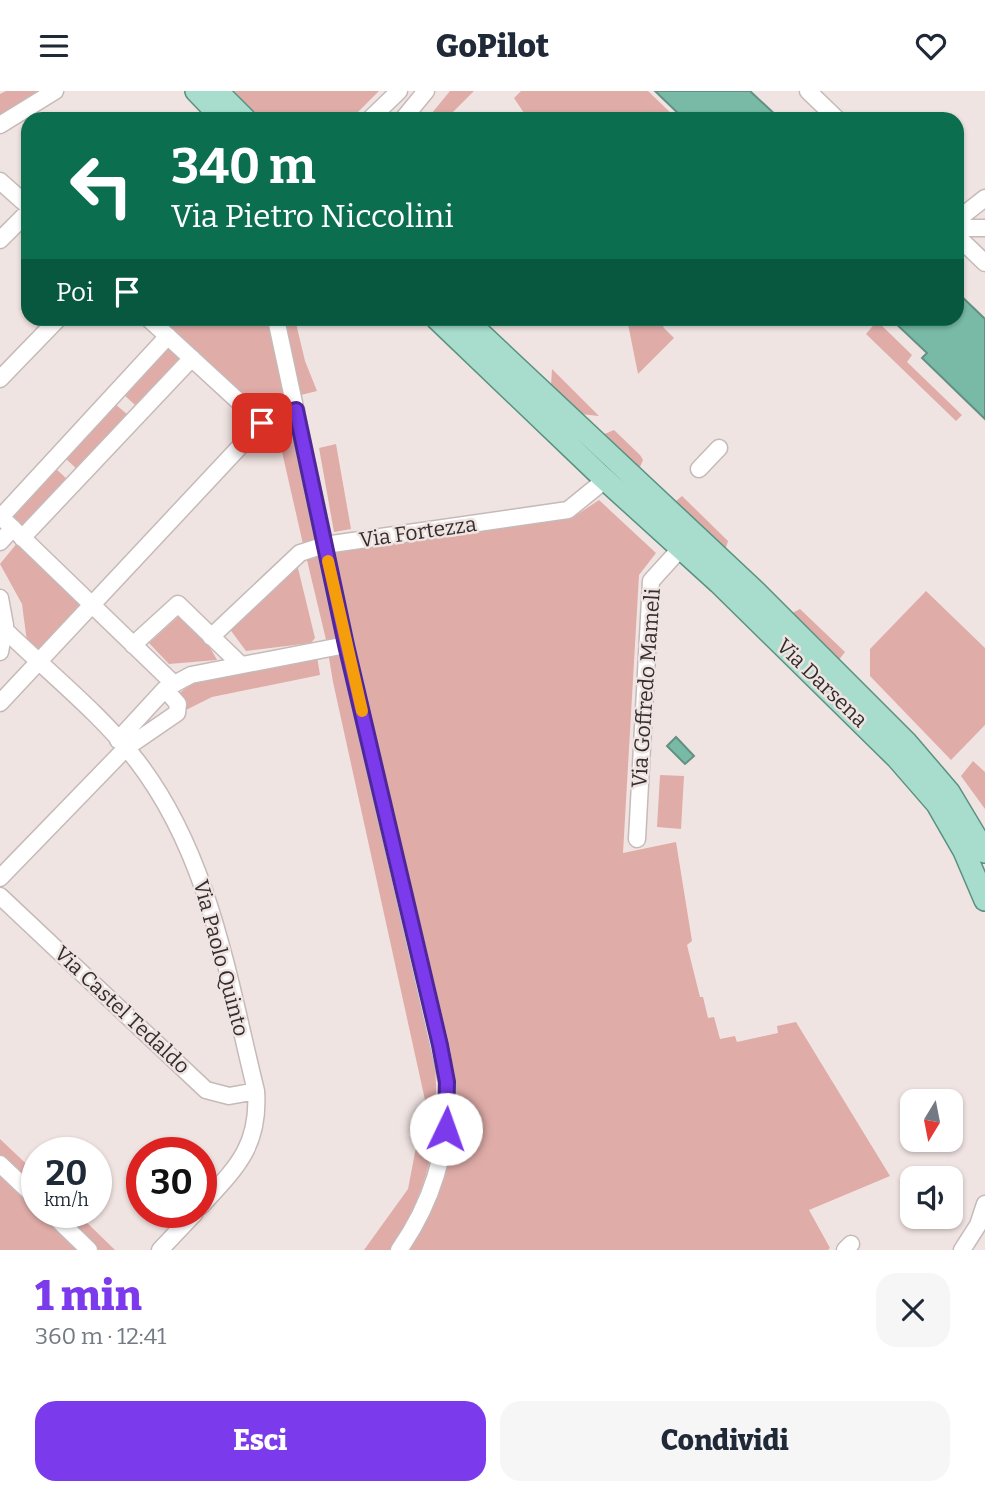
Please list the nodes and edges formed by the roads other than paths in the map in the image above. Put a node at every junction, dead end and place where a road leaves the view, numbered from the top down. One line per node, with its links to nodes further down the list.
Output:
1 (55, 91): 8 (street)
2 (195, 91): 9 (main road)
3 (217, 91): 10 (main road)
4 (400, 91): 11 (street)
5 (426, 91): 12 (street)
6 (808, 91): 13 (street)
7 (21, 112): 14 (street)
8 (21, 112)
9 (216, 112)
10 (238, 112)
11 (378, 112)
12 (409, 112)
13 (830, 112)
14 (0, 125)
15 (0, 181): 17 (street)
16 (985, 198): 18 (street)
17 (21, 200)
18 (964, 214)
19 (21, 219): 22 (street)
20 (964, 228): 21 (street)
21 (985, 228)
22 (0, 240)
23 (964, 243): 24 (street)
24 (985, 263)
25 (51, 326): 32 (street)
26 (157, 326): 30 (street)
27 (278, 326): 34 (street)
28 (444, 326): 42 (main road, Via Darsena)
29 (472, 326): 40 (main road, Via Darsena)
30 (168, 336): 31 (street); 33 (street)
31 (192, 358): 35 (street); 36 (street)
32 (0, 379)
33 (113, 395): 35 (street); 38 (street)
34 (296, 410): 36 (street); 46 (street)
35 (136, 417): 41 (street)
36 (262, 423): 49 (street)
37 (719, 448): 39 (street)
38 (55, 459): 41 (street); 44 (street)
39 (699, 469)
40 (637, 479): 43 (main road); 61 (main road, Via Darsena)
41 (77, 480): 44 (street)
42 (605, 480): 43 (main road, Via Darsena); 46 (street, Via Fortezza)
43 (622, 495): 47 (main road, Via Darsena)
44 (9, 525): 45 (street); 49 (street)
45 (0, 542)
46 (325, 545): 51 (street, Via Fortezza); 53 (street)
47 (681, 548): 60 (street, Via Goffredo Mameli); 64 (main road, Via Darsena)
48 (0, 598): 50 (street)
49 (92, 606): 52 (street); 55 (street)
50 (4, 629): 54 (street); 55 (street, Via Paolo Quinto)
51 (211, 637): 52 (street); 56 (street)
52 (133, 645): 57 (street)
53 (346, 645): 56 (street); 74 (street)
54 (0, 652)
55 (39, 663): 58 (street); 59 (street, Via Paolo Quinto)
56 (240, 664): 57 (street)
57 (169, 686): 59 (street); 59 (street)
58 (0, 703)
59 (122, 744): 62 (street); 65 (street, Via Paolo Quinto)
60 (637, 839)
61 (985, 852)
62 (0, 877)
63 (0, 896): 65 (street, Via Castel Tedaldo)
64 (985, 900)
65 (256, 1091): 68 (street, Via Paolo Quinto)
66 (0, 1164): 67 (street)
67 (21, 1184)
68 (217, 1189)
69 (985, 1204): 75 (street)
70 (66, 1228): 72 (street)
71 (181, 1228): 73 (street)
72 (89, 1250)
73 (160, 1250)
74 (399, 1250)
75 (962, 1250)

